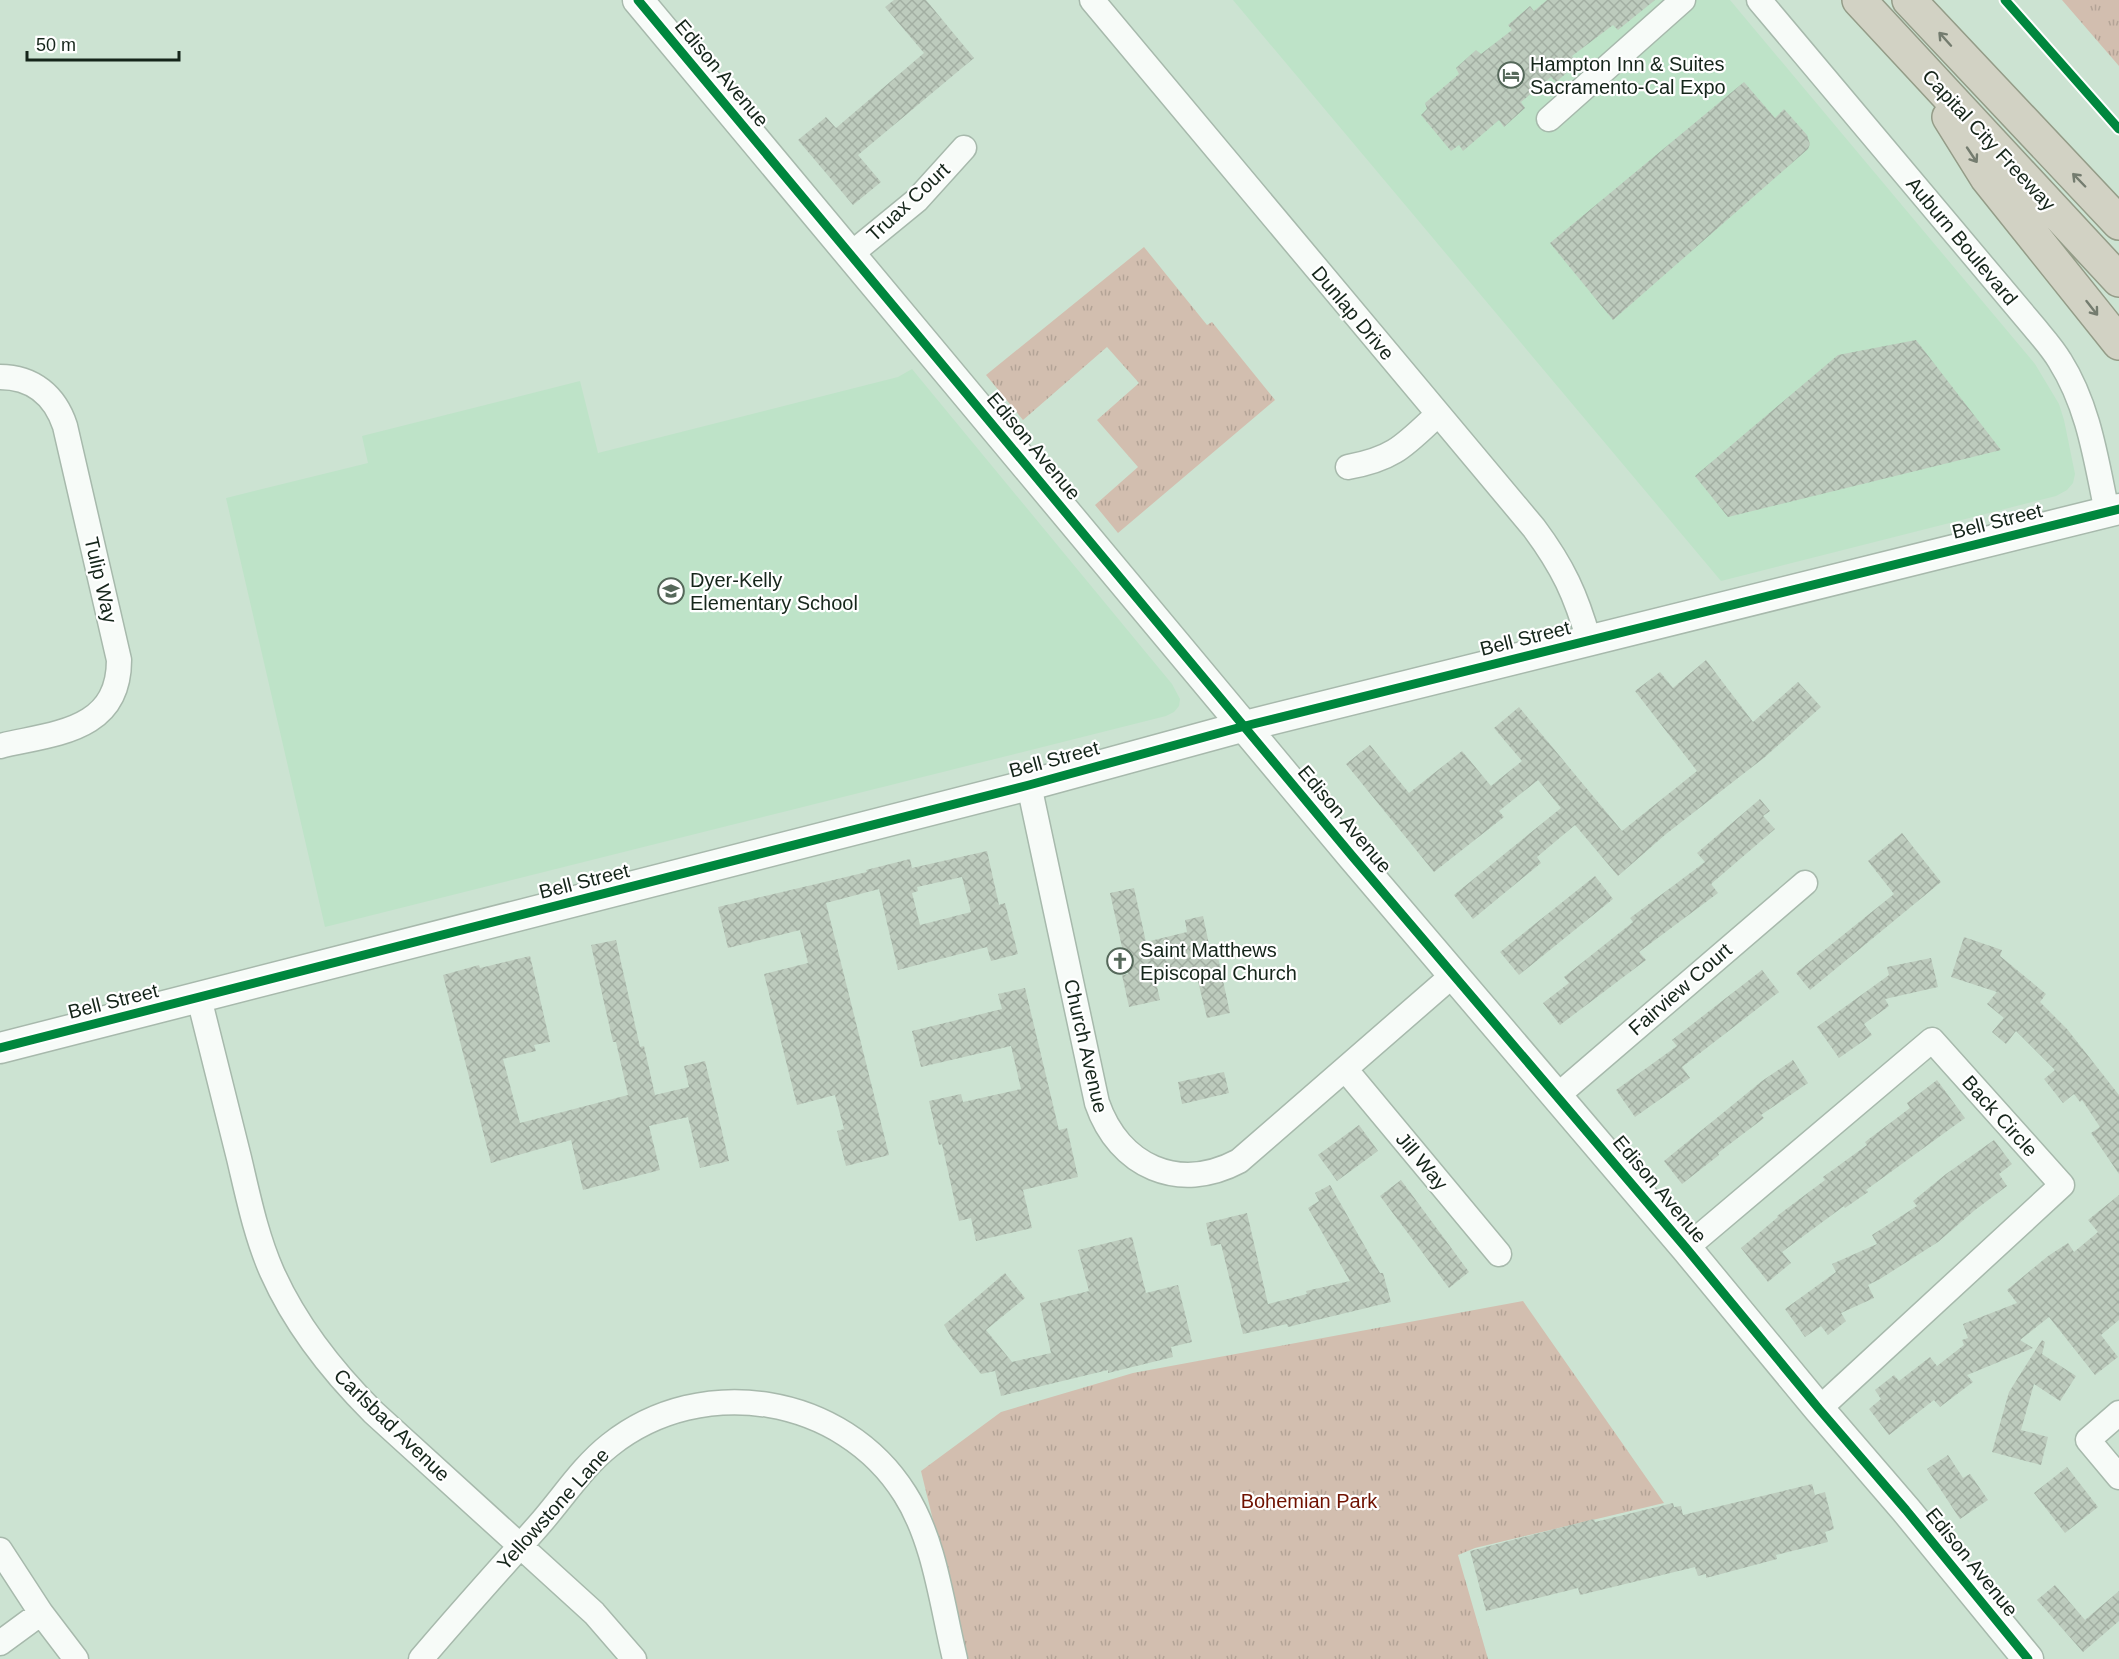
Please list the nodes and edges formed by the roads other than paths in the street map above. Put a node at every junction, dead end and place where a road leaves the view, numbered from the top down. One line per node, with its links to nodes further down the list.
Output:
1 (638, 0): 11 (street, Edison Avenue)
2 (1092, 0): 15 (street, Dunlap Drive)
3 (1683, 0): 8 (street)
4 (1759, 0): 17 (street, Auburn Boulevard)
5 (1859, 0): 7 (highway, Capital City Freeway)
6 (1909, 0): 10 (highway, Capital City Freeway, one-way to 6)
7 (1921, 68): 12 (highway, Capital City Freeway); 13 (highway, one-way to 13)
8 (1549, 119)
9 (964, 148): 11 (street, Truax Court)
10 (2119, 223)
11 (850, 254): 19 (street, Edison Avenue)
12 (2119, 280)
13 (2119, 343)
14 (0, 377): 20 (street, Tulip Way)
15 (1438, 414): 16 (street); 18 (street, Dunlap Drive)
16 (1348, 467)
17 (2113, 511): 18 (street, Bell Street)
18 (1589, 641): 19 (street, Bell Street)
19 (1245, 726): 21 (street, Bell Street); 23 (street, Edison Avenue)
20 (0, 746)
21 (1029, 785): 24 (street, Bell Street); 26 (street, Church Avenue)
22 (1805, 883): 27 (street, Fairview Court)
23 (1453, 975): 26 (street, Church Avenue); 27 (street, Edison Avenue)
24 (199, 998): 25 (street, Bell Street); 33 (street, Carlsbad Avenue)
25 (0, 1048)
26 (1345, 1069): 29 (street, Jill Way)
27 (1557, 1096): 28 (street, Edison Avenue)
28 (1686, 1248): 30 (street, Edison Avenue); 30 (street, Back Circle)
29 (1499, 1254)
30 (1819, 1409): 41 (street, Edison Avenue)
31 (2119, 1413): 32 (street)
32 (2119, 1477)
33 (520, 1544): 38 (street, Yellowstone Lane); 39 (street, Carlsbad Avenue); 40 (street, Yellowstone Lane)
34 (0, 1550): 35 (street)
35 (41, 1613): 36 (street); 37 (street)
36 (0, 1643)
37 (76, 1659)
38 (421, 1659)
39 (634, 1659)
40 (955, 1659)
41 (2028, 1659)

